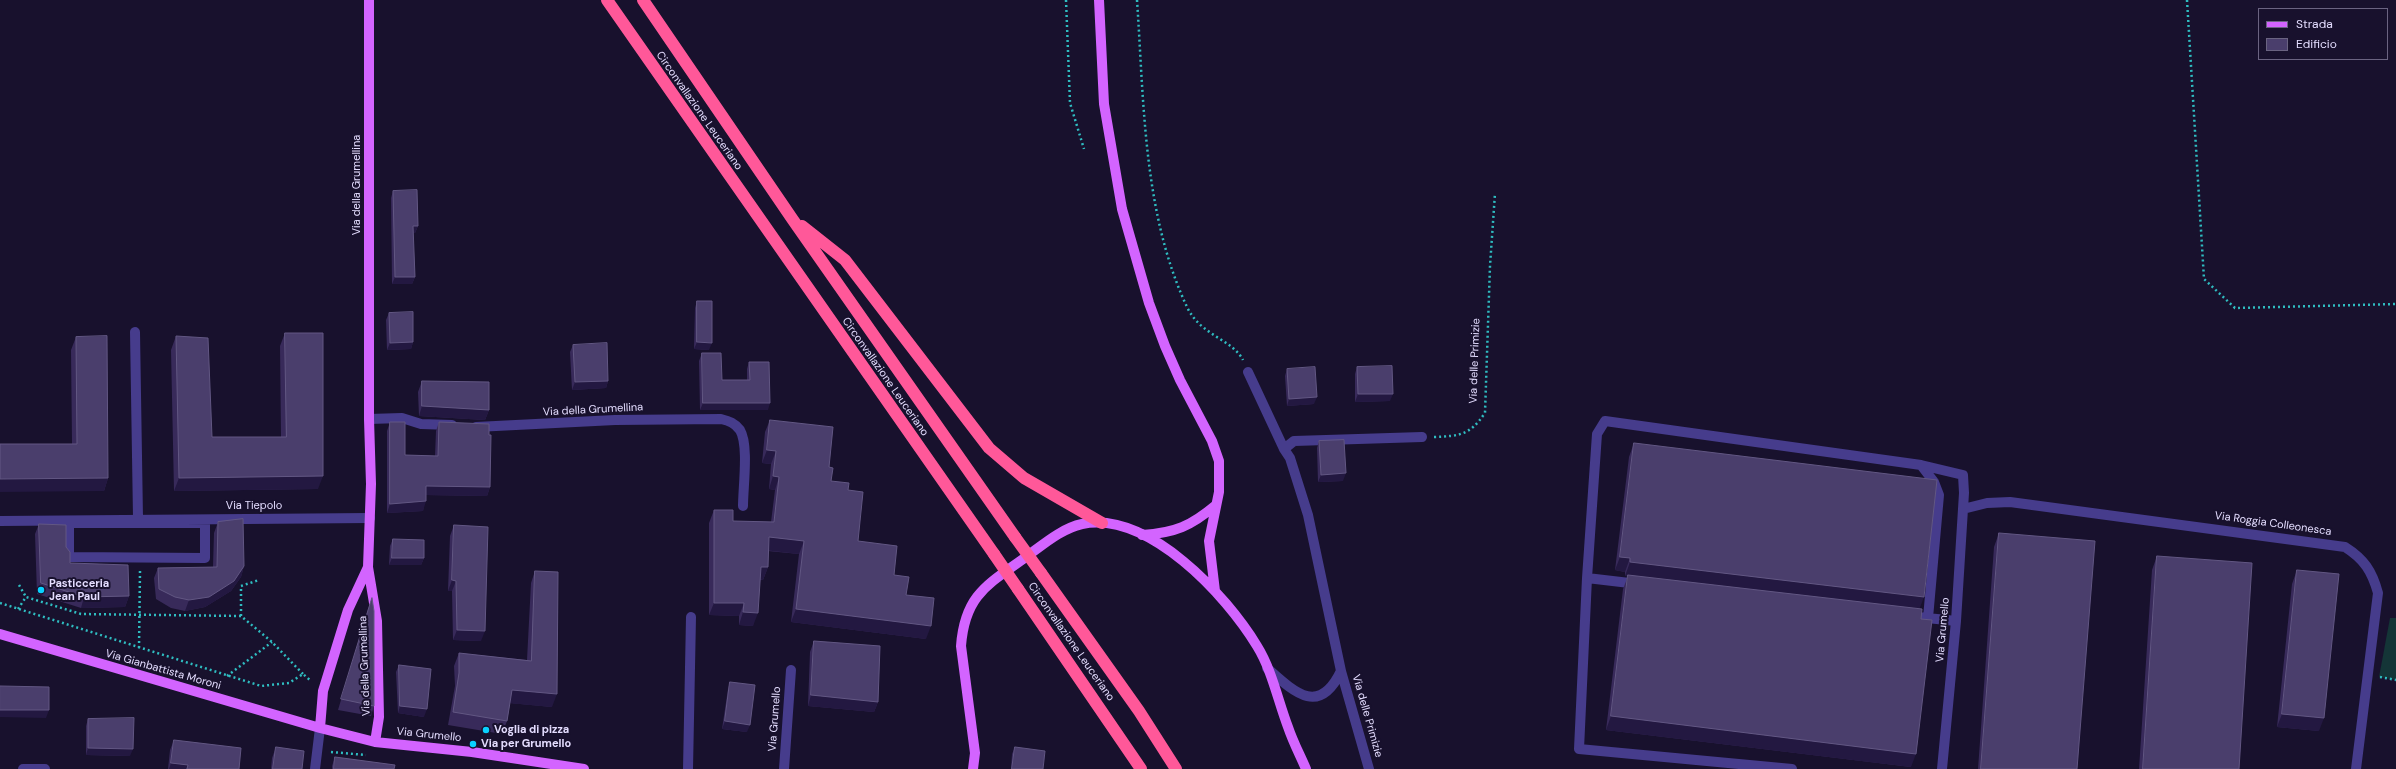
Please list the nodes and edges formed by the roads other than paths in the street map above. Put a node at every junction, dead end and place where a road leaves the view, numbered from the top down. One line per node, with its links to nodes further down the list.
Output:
1 (369, 0): 8 (main road, Via della Grumellina)
2 (607, 0): 43 (highway, Circonvallazione Leuceriano, bridge)
3 (643, 0): 5 (highway, Circonvallazione Leuceriano)
4 (1099, 0): 12 (main road)
5 (793, 220): 18 (highway); 44 (highway, Circonvallazione Leuceriano, bridge)
6 (135, 332): 15 (street)
7 (1248, 372): 10 (street, Via delle Primizie)
8 (369, 419): 13 (street, Via della Grumellina); 16 (main road, Via della Grumellina)
9 (1422, 437): 10 (street)
10 (1284, 449): 32 (street, Via delle Primizie)
11 (1920, 465): 14 (street, Via Grumello); 22 (street); 27 (street)
12 (1216, 505): 19 (main road); 24 (main road)
13 (743, 506)
14 (1963, 509): 28 (street, Via Grumello); 49 (street, Via Roggia Colleonesca)
15 (138, 518): 16 (street, Via Tiepolo); 17 (street, Via Tiepolo)
16 (370, 518): 21 (main road, Via della Grumellina)
17 (0, 521)
18 (1102, 523): 19 (main road); 42 (main road)
19 (1142, 535): 24 (main road)
20 (140, 558): 20 (street)
21 (368, 567): 33 (main road, Via della Grumellina); 34 (main road, Via della Grumellina)
22 (1586, 578): 23 (street); 35 (street)
23 (1650, 586)
24 (1215, 591): 30 (main road)
25 (1896, 614): 27 (street)
26 (691, 617): 40 (street)
27 (1928, 618): 28 (street)
28 (1956, 621): 48 (street, Via Grumello)
29 (0, 634): 33 (main road, Via Gianbattista Moroni)
30 (1267, 668): 32 (street, Via delle Primizie); 45 (main road)
31 (791, 670): 41 (street, Via Grumello)
32 (1341, 671): 46 (street, Via delle Primizie)
33 (320, 728): 34 (main road, Via Grumello); 38 (street)
34 (375, 742): 39 (main road, Via Grumello)
35 (1780, 768): 47 (street)
36 (22, 769): 37 (street)
37 (45, 769)
38 (315, 769)
39 (584, 769)
40 (688, 769)
41 (784, 769)
42 (973, 769)
43 (1141, 769)
44 (1176, 769)
45 (1306, 769)
46 (1369, 769)
47 (1792, 769)
48 (1942, 769)
49 (2356, 769)

